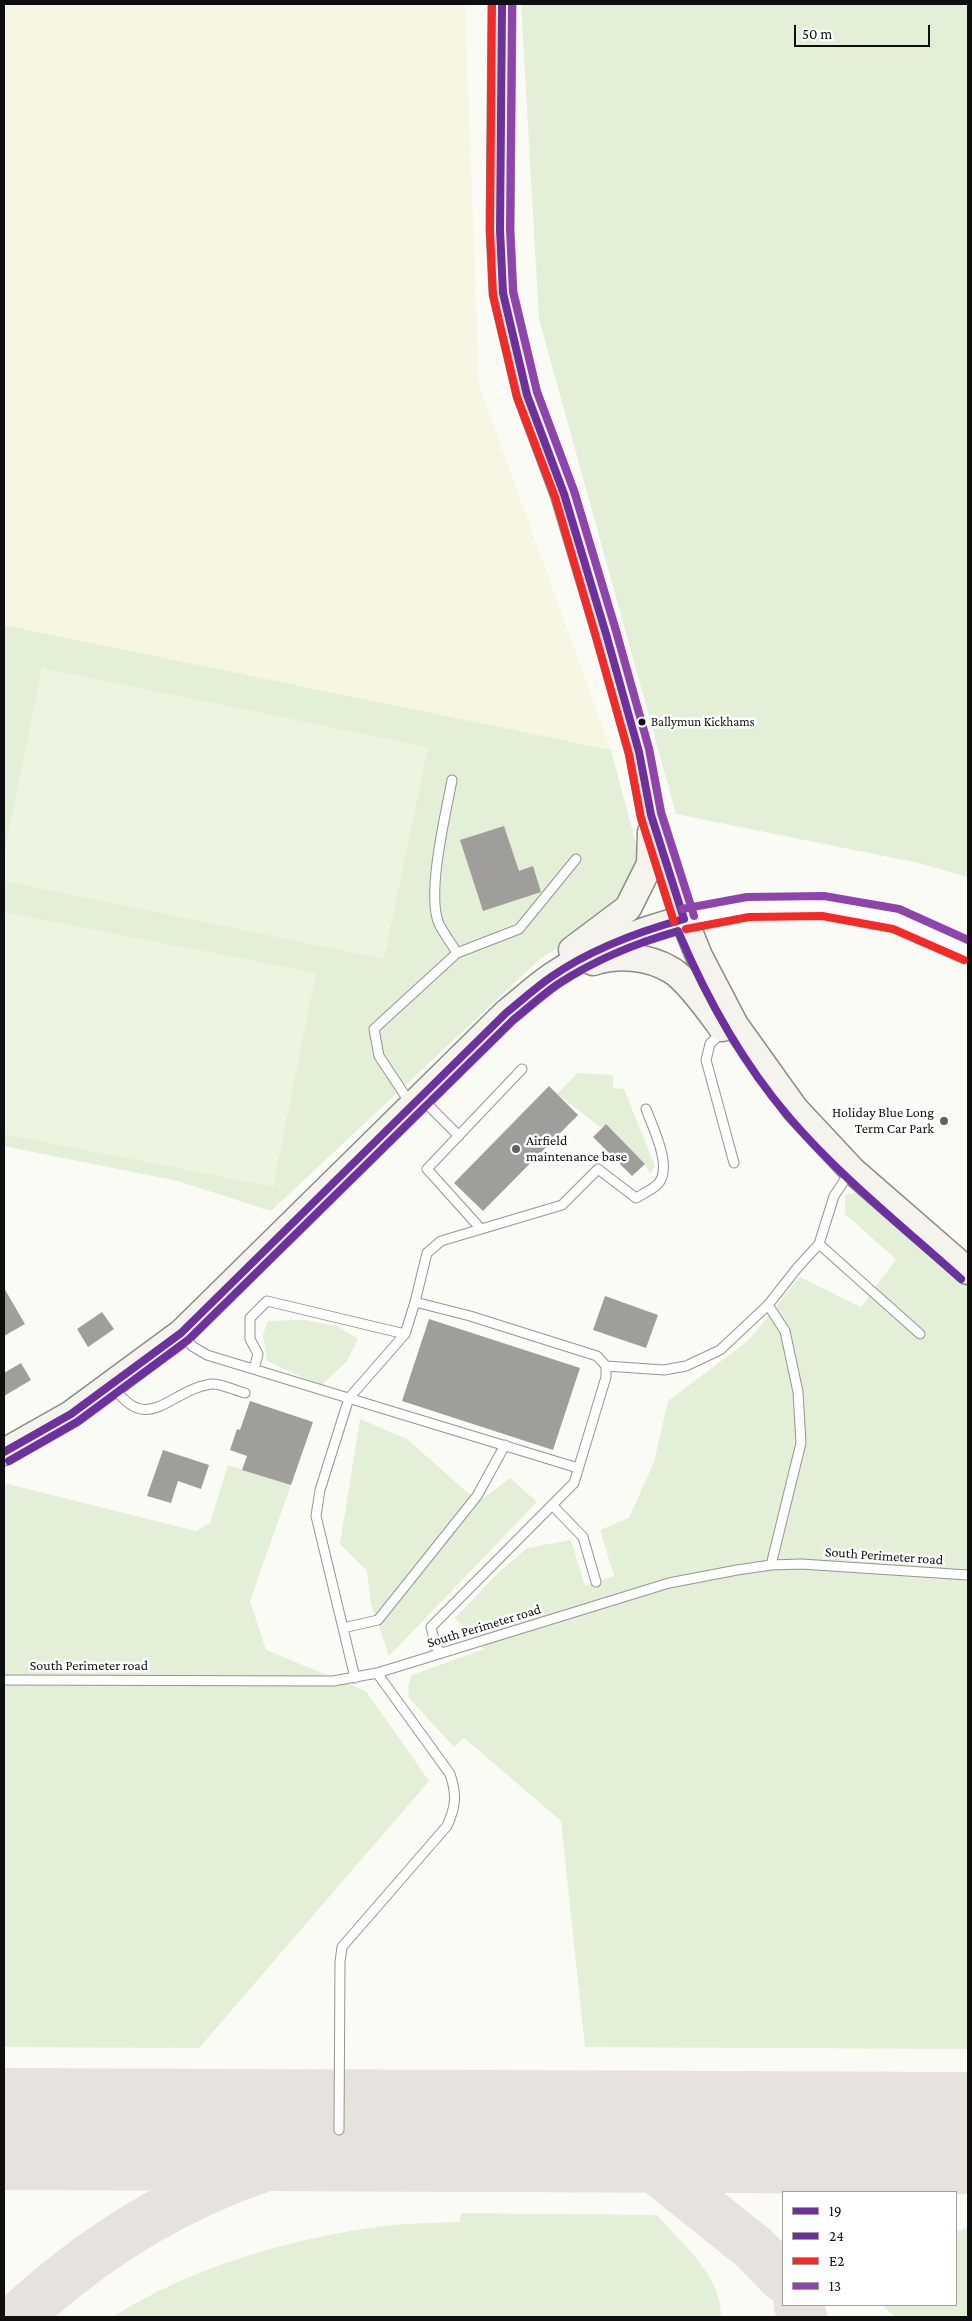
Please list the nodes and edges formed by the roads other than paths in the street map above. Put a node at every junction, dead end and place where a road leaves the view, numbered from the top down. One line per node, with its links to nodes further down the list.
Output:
1 (502, 4): 3 (main road)
2 (452, 780): 7 (lane)
3 (651, 815): 5 (main road); 8 (main road)
4 (576, 859): 7 (lane)
5 (684, 919): 6 (street); 8 (main road); 11 (main road)
6 (968, 951)
7 (458, 953): 12 (lane)
8 (552, 976): 9 (main road); 12 (main road)
9 (724, 1031): 11 (main road); 15 (lane)
10 (522, 1069): 14 (lane)
11 (773, 1080): 16 (main road)
12 (416, 1102): 14 (lane); 22 (main road)
13 (646, 1109): 17 (lane)
14 (460, 1136): 17 (lane)
15 (734, 1163)
16 (852, 1170): 18 (lane); 19 (main road)
17 (480, 1229): 20 (lane)
18 (820, 1244): 21 (lane); 24 (lane)
19 (968, 1270)
20 (415, 1302): 23 (lane); 25 (lane)
21 (768, 1305): 25 (lane); 34 (lane)
22 (181, 1333): 26 (lane); 27 (main road)
23 (404, 1334): 26 (lane); 29 (lane)
24 (920, 1334)
25 (606, 1366): 32 (lane)
26 (254, 1369): 29 (lane)
27 (112, 1384): 28 (lane); 31 (main road)
28 (245, 1393)
29 (349, 1398): 30 (lane); 37 (lane)
30 (504, 1445): 32 (lane); 37 (lane)
31 (4, 1452)
32 (578, 1468): 33 (lane)
33 (552, 1505): 36 (lane); 38 (lane)
34 (772, 1565): 35 (lane, South Perimeter road); 38 (lane, South Perimeter road)
35 (968, 1575)
36 (596, 1582)
37 (343, 1628): 40 (lane)
38 (441, 1653): 39 (lane, South Perimeter road)
39 (377, 1673): 40 (lane, South Perimeter road); 42 (lane)
40 (355, 1678): 41 (lane, South Perimeter road)
41 (4, 1680)
42 (339, 2130)

